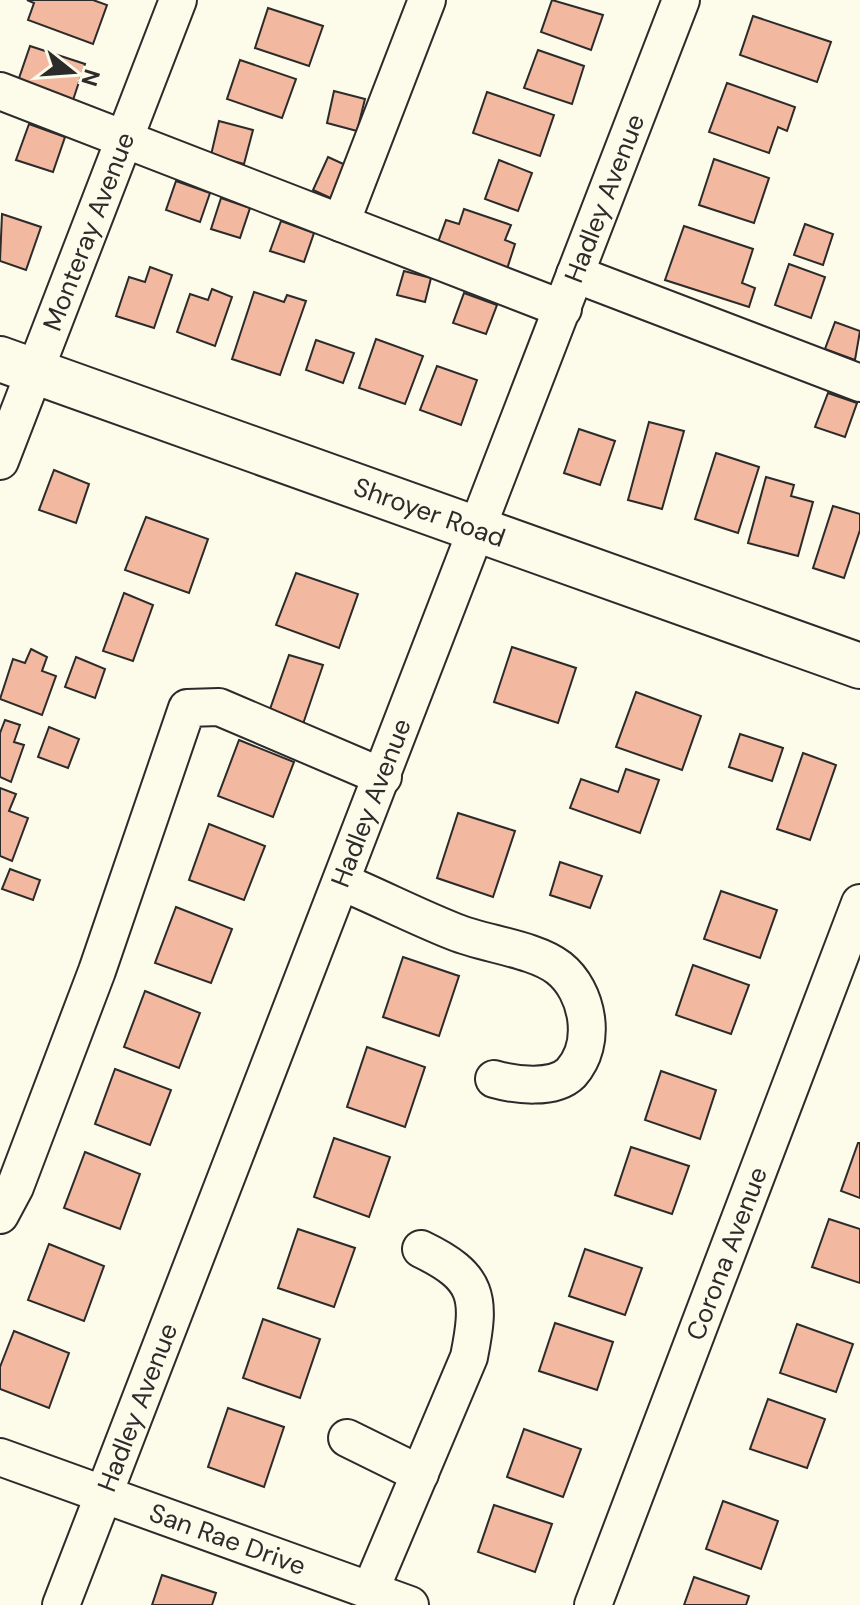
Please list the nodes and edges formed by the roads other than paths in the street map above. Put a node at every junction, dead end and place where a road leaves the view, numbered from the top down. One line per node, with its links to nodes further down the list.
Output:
1 (178, 0): 5 (street, Monteray Avenue)
2 (427, 0): 6 (street)
3 (681, 0): 7 (street, Hadley Avenue)
4 (0, 91): 5 (street)
5 (124, 140): 6 (street); 9 (street, Monteray Avenue)
6 (341, 223): 8 (street)
7 (575, 274): 8 (street, Hadley Avenue); 10 (street)
8 (563, 309): 12 (street, Hadley Avenue)
9 (18, 365): 11 (street, Monteray Avenue); 12 (main road, Shroyer Road)
10 (860, 383)
11 (0, 461)
12 (477, 528): 13 (main road, Shroyer Road); 14 (street, Hadley Avenue)
13 (860, 666)
14 (383, 777): 15 (street, Hadley Avenue); 18 (street)
15 (342, 882): 17 (street); 23 (street, Hadley Avenue)
16 (860, 903): 27 (street, Corona Avenue)
17 (494, 1079)
18 (0, 1215)
19 (421, 1249): 22 (street)
20 (347, 1438): 22 (street)
21 (0, 1457): 23 (street, San Rae Drive)
22 (420, 1474): 24 (street)
23 (104, 1495): 24 (street, San Rae Drive); 25 (street, Hadley Avenue)
24 (370, 1591): 26 (street, San Rae Drive)
25 (61, 1605)
26 (410, 1605)
27 (593, 1605)

